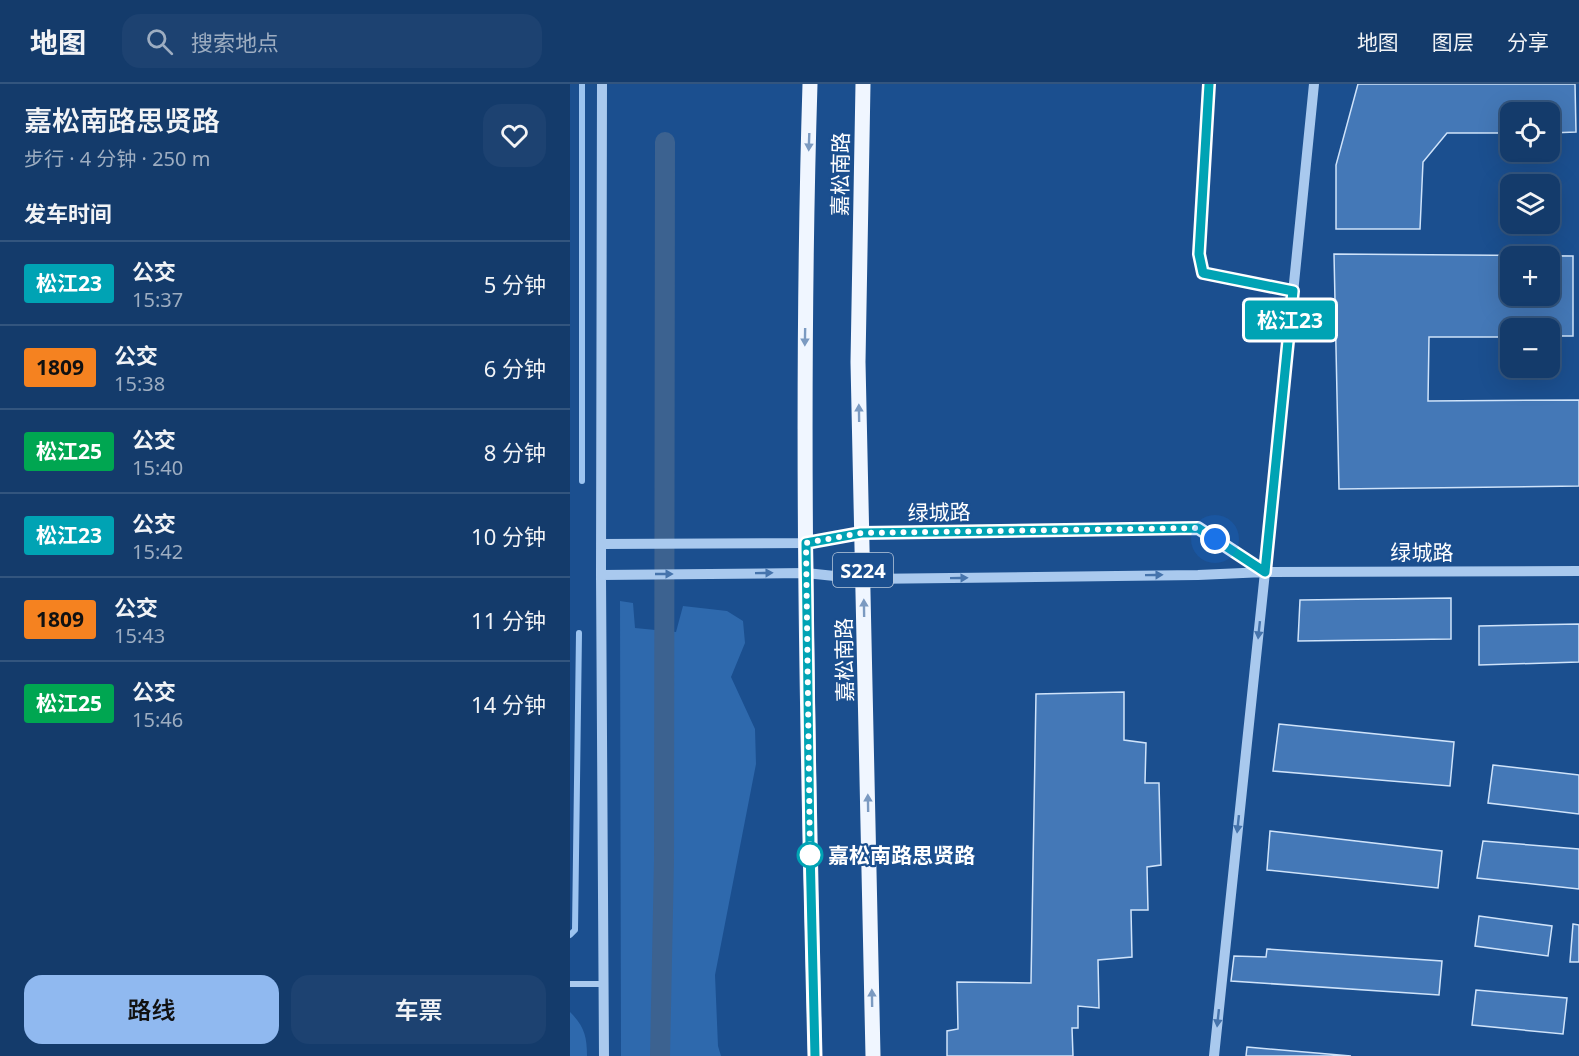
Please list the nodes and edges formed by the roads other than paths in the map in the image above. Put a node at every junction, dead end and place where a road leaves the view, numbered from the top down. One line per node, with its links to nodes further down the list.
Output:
1 (602, 84): 9 (street)
2 (810, 84): 8 (main road, 嘉松南路 / S224, one-way to 8)
3 (863, 84): 7 (main road, 嘉松南路 / S224, one-way to 3)
4 (1209, 84): 6 (lane)
5 (1314, 84): 6 (street)
6 (1293, 291): 11 (street)
7 (861, 533): 8 (street, 绿城路); 11 (street, 绿城路); 14 (main road, 嘉松南路 / S224)
8 (806, 543): 9 (street, 绿城路); 12 (main road, 嘉松南路 / S224)
9 (601, 544): 13 (street)
10 (1579, 571): 11 (street, 绿城路)
11 (1265, 572): 14 (street, 绿城路, one-way to 11); 20 (street, one-way to 20)
12 (806, 573): 13 (street, 绿城路, one-way to 12); 14 (street, 绿城路); 18 (main road, 嘉松南路 / S224)
13 (601, 574): 16 (street)
14 (863, 579): 19 (main road, 嘉松南路 / S224, one-way to 14)
15 (570, 984): 16 (street)
16 (603, 984): 17 (street)
17 (604, 1056)
18 (815, 1056)
19 (873, 1056)
20 (1214, 1056)

